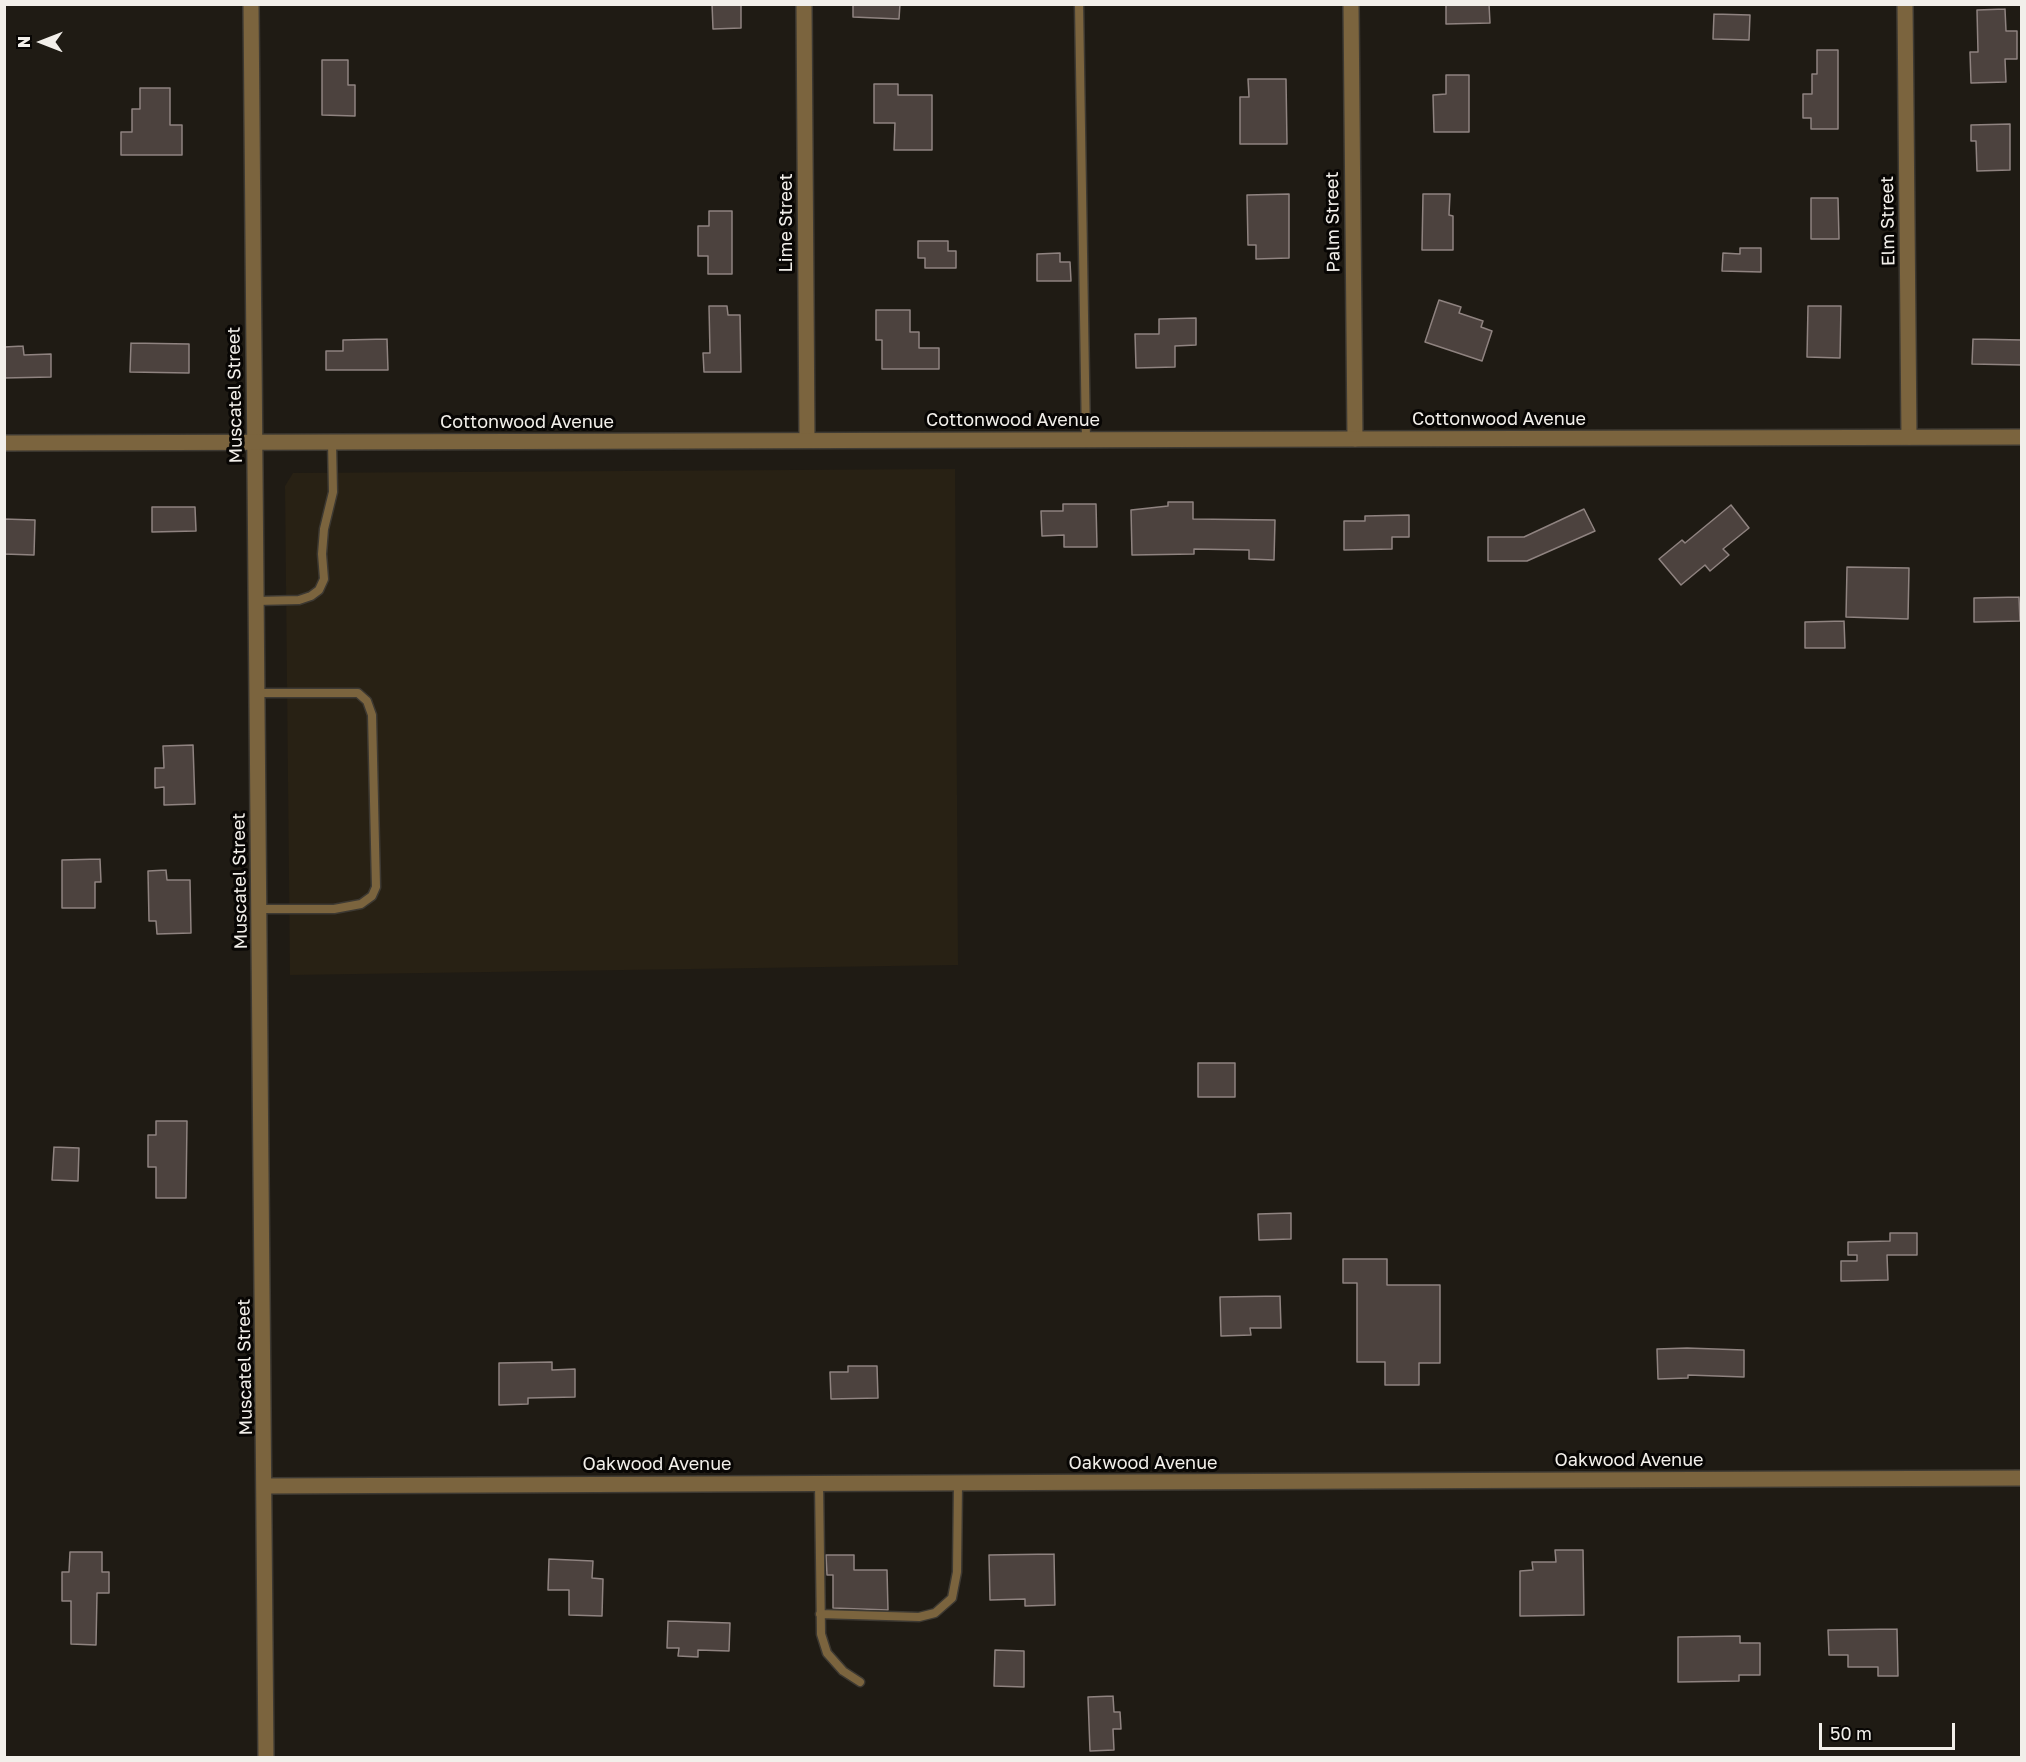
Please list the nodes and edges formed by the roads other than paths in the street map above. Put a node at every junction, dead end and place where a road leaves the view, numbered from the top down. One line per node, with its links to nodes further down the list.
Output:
1 (251, 4): 11 (street, Muscatel Street)
2 (804, 4): 10 (street, Lime Street)
3 (1079, 4): 9 (lane)
4 (1351, 4): 8 (street, Palm Street)
5 (1905, 4): 7 (street, Elm Street)
6 (2022, 436): 7 (street, Cottonwood Avenue)
7 (1910, 437): 8 (street, Cottonwood Avenue)
8 (1355, 439): 9 (street, Cottonwood Avenue)
9 (1086, 440): 10 (street, Cottonwood Avenue)
10 (807, 441): 12 (street, Cottonwood Avenue)
11 (255, 442): 12 (street, Cottonwood Avenue); 13 (street, Cottonwood Avenue); 14 (street, Muscatel Street)
12 (332, 442): 14 (lane)
13 (4, 443)
14 (256, 601): 15 (street, Muscatel Street)
15 (257, 693): 16 (street, Muscatel Street); 16 (lane)
16 (260, 909): 20 (street, Muscatel Street)
17 (2022, 1478): 19 (street, Oakwood Avenue)
18 (819, 1483): 19 (street, Oakwood Avenue); 20 (street, Oakwood Avenue); 21 (lane)
19 (958, 1483): 21 (lane)
20 (265, 1486): 23 (street, Muscatel Street)
21 (820, 1614): 22 (lane)
22 (860, 1682)
23 (266, 1758)

